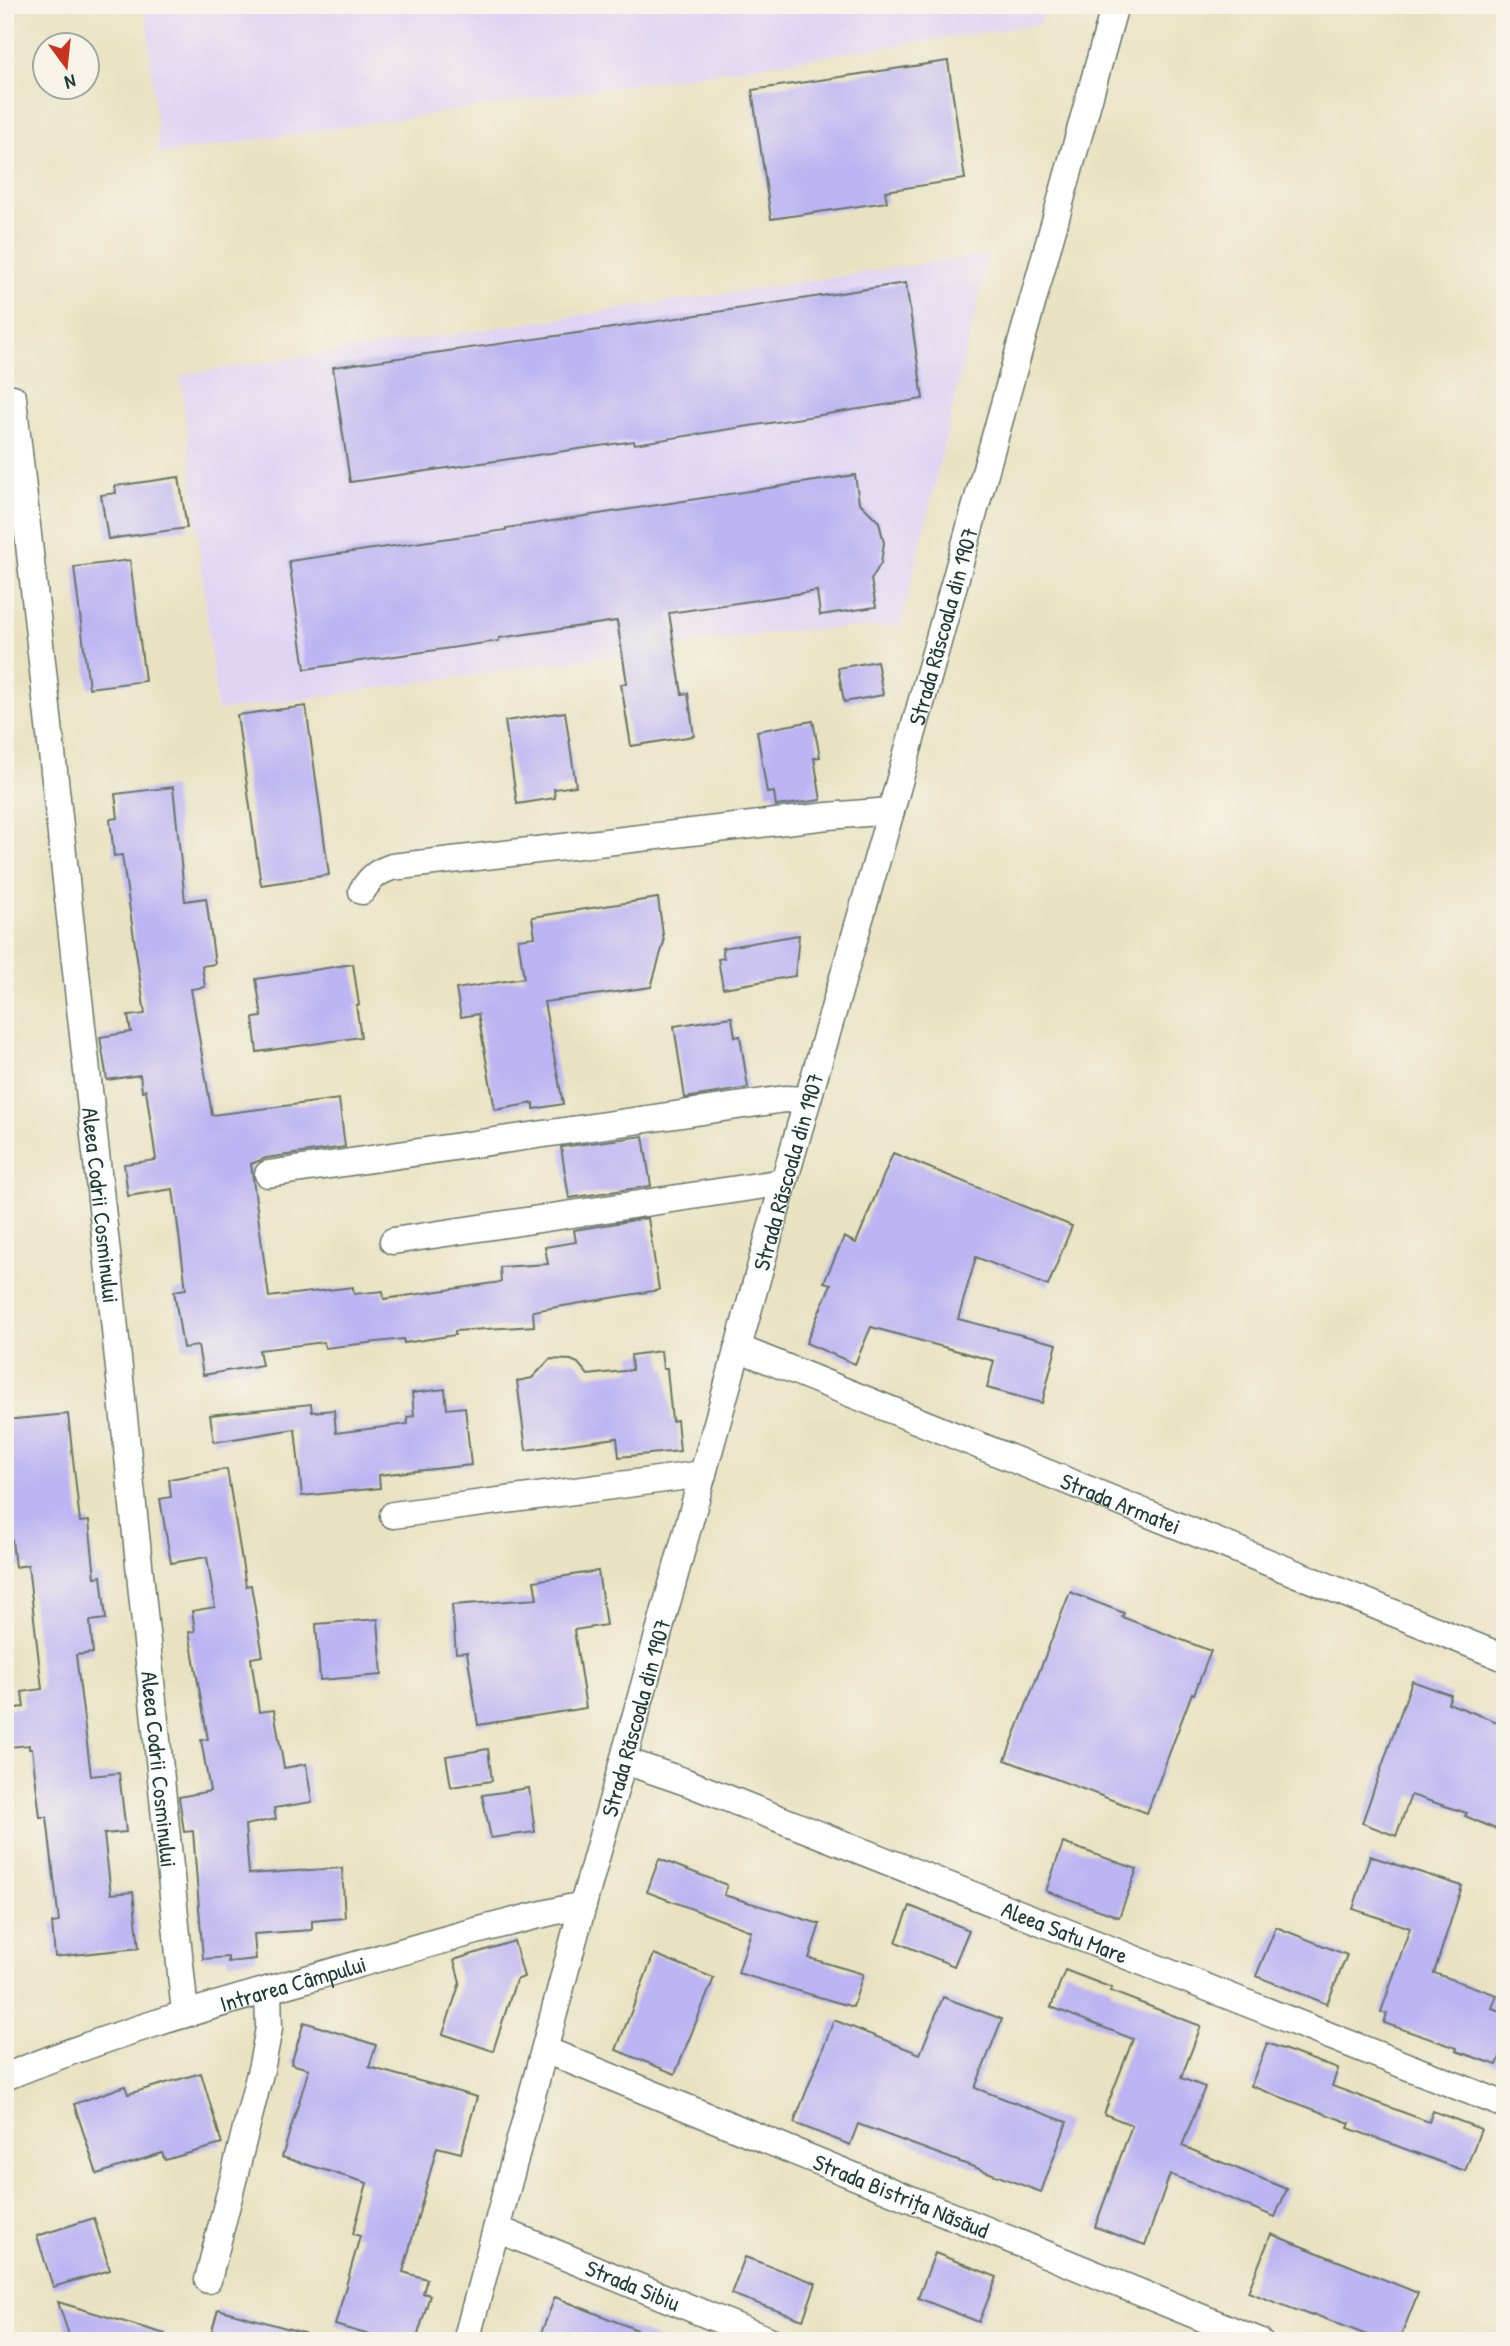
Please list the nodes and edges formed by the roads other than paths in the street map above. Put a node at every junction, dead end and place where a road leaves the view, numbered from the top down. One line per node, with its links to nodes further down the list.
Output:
1 (1115, 5): 3 (street, Strada Răscoala din 1907)
2 (13, 398): 16 (street, Aleea Codrii Cosminului)
3 (891, 811): 4 (street); 5 (street, Strada Răscoala din 1907)
4 (362, 891)
5 (807, 1100): 6 (street); 7 (street, Strada Răscoala din 1907)
6 (268, 1174)
7 (783, 1182): 8 (street); 9 (street, Strada Răscoala din 1907)
8 (393, 1241)
9 (738, 1348): 10 (street, Strada Răscoala din 1907); 12 (street, Strada Armatei)
10 (703, 1474): 11 (street); 13 (street, Strada Răscoala din 1907)
11 (393, 1515)
12 (1505, 1658)
13 (625, 1761): 14 (street, Strada Răscoala din 1907); 19 (street, Aleea Satu Mare)
14 (583, 1905): 15 (street, Intrarea Câmpului); 17 (street, Strada Răscoala din 1907)
15 (268, 1990): 16 (street, Intrarea Câmpului); 21 (street)
16 (185, 2013): 18 (street, Intrarea Câmpului)
17 (545, 2050): 20 (street, Strada Răscoala din 1907); 24 (street, Strada Bistrița Năsăud)
18 (5, 2077)
19 (1505, 2105)
20 (497, 2229): 22 (street, Strada Răscoala din 1907); 23 (street, Strada Sibiu)
21 (208, 2280)
22 (466, 2341)
23 (771, 2341)
24 (1259, 2341)

